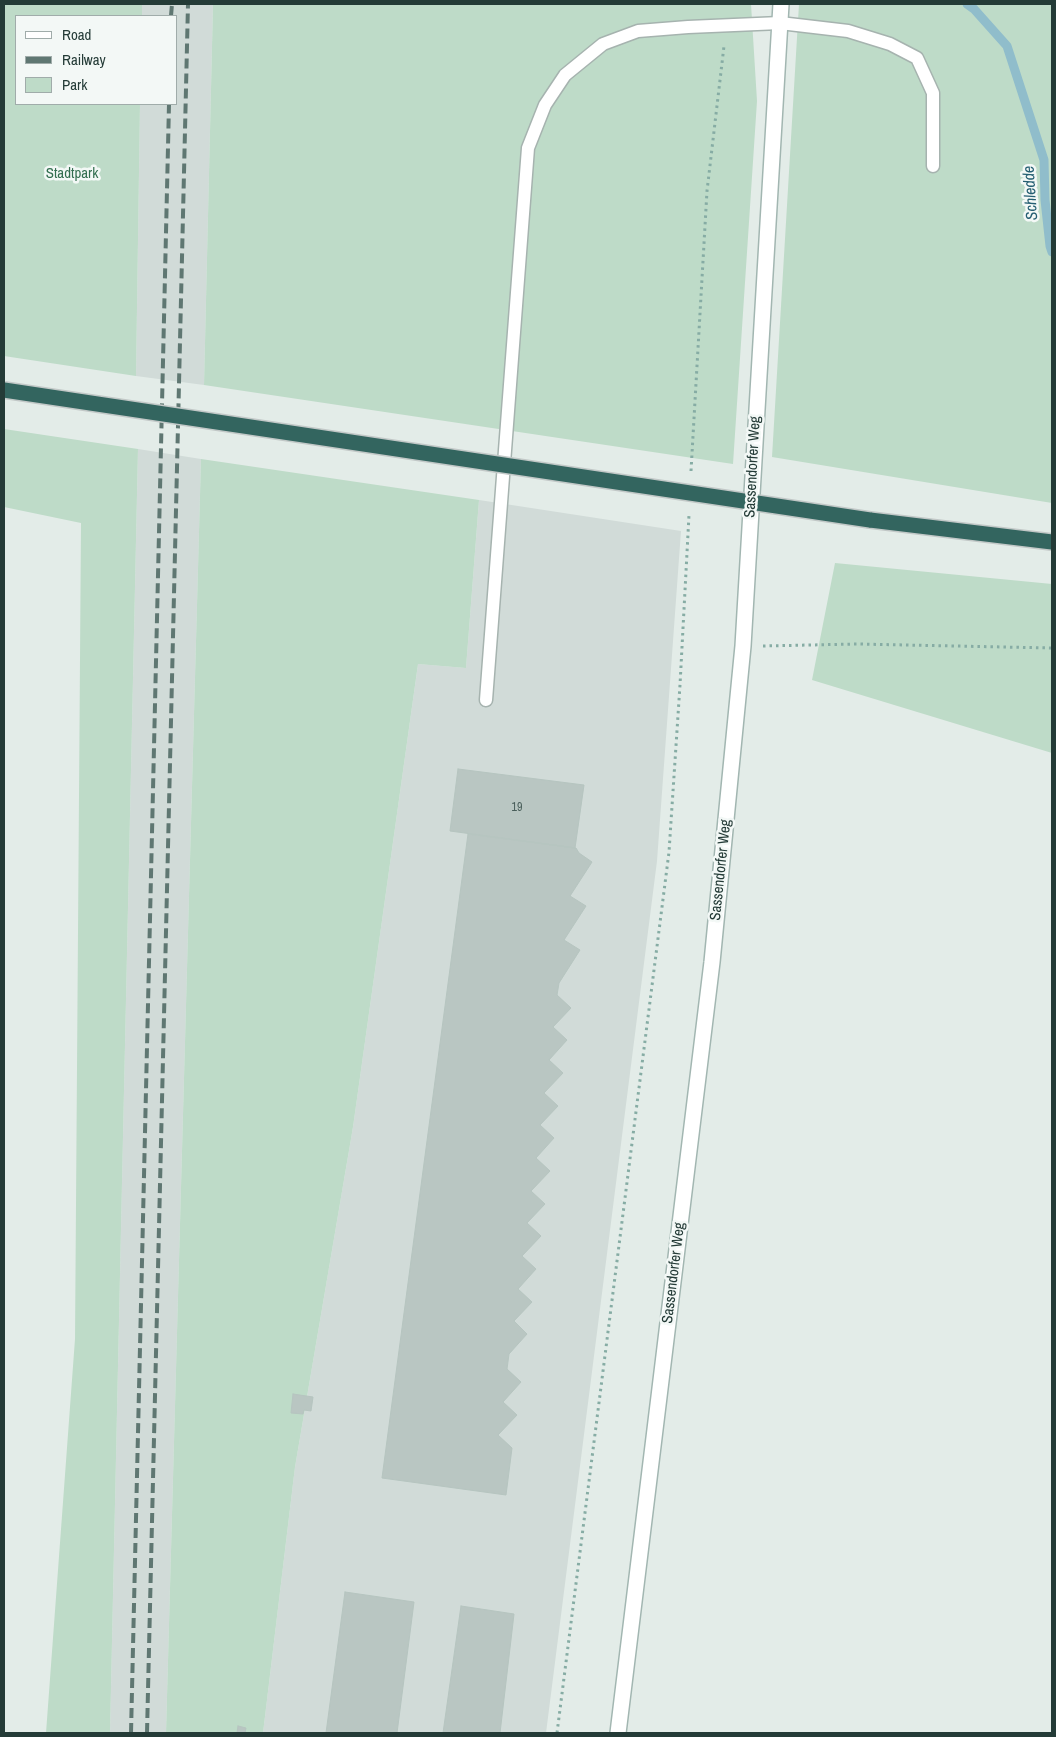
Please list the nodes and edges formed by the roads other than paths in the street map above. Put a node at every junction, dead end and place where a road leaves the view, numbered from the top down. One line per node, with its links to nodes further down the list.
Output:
1 (781, 4): 2 (street, Sassendorfer Weg)
2 (780, 23): 3 (lane); 6 (lane); 7 (street, Sassendorfer Weg)
3 (933, 166)
4 (4, 390): 5 (highway, bridge)
5 (1052, 542)
6 (486, 700)
7 (618, 1733)

